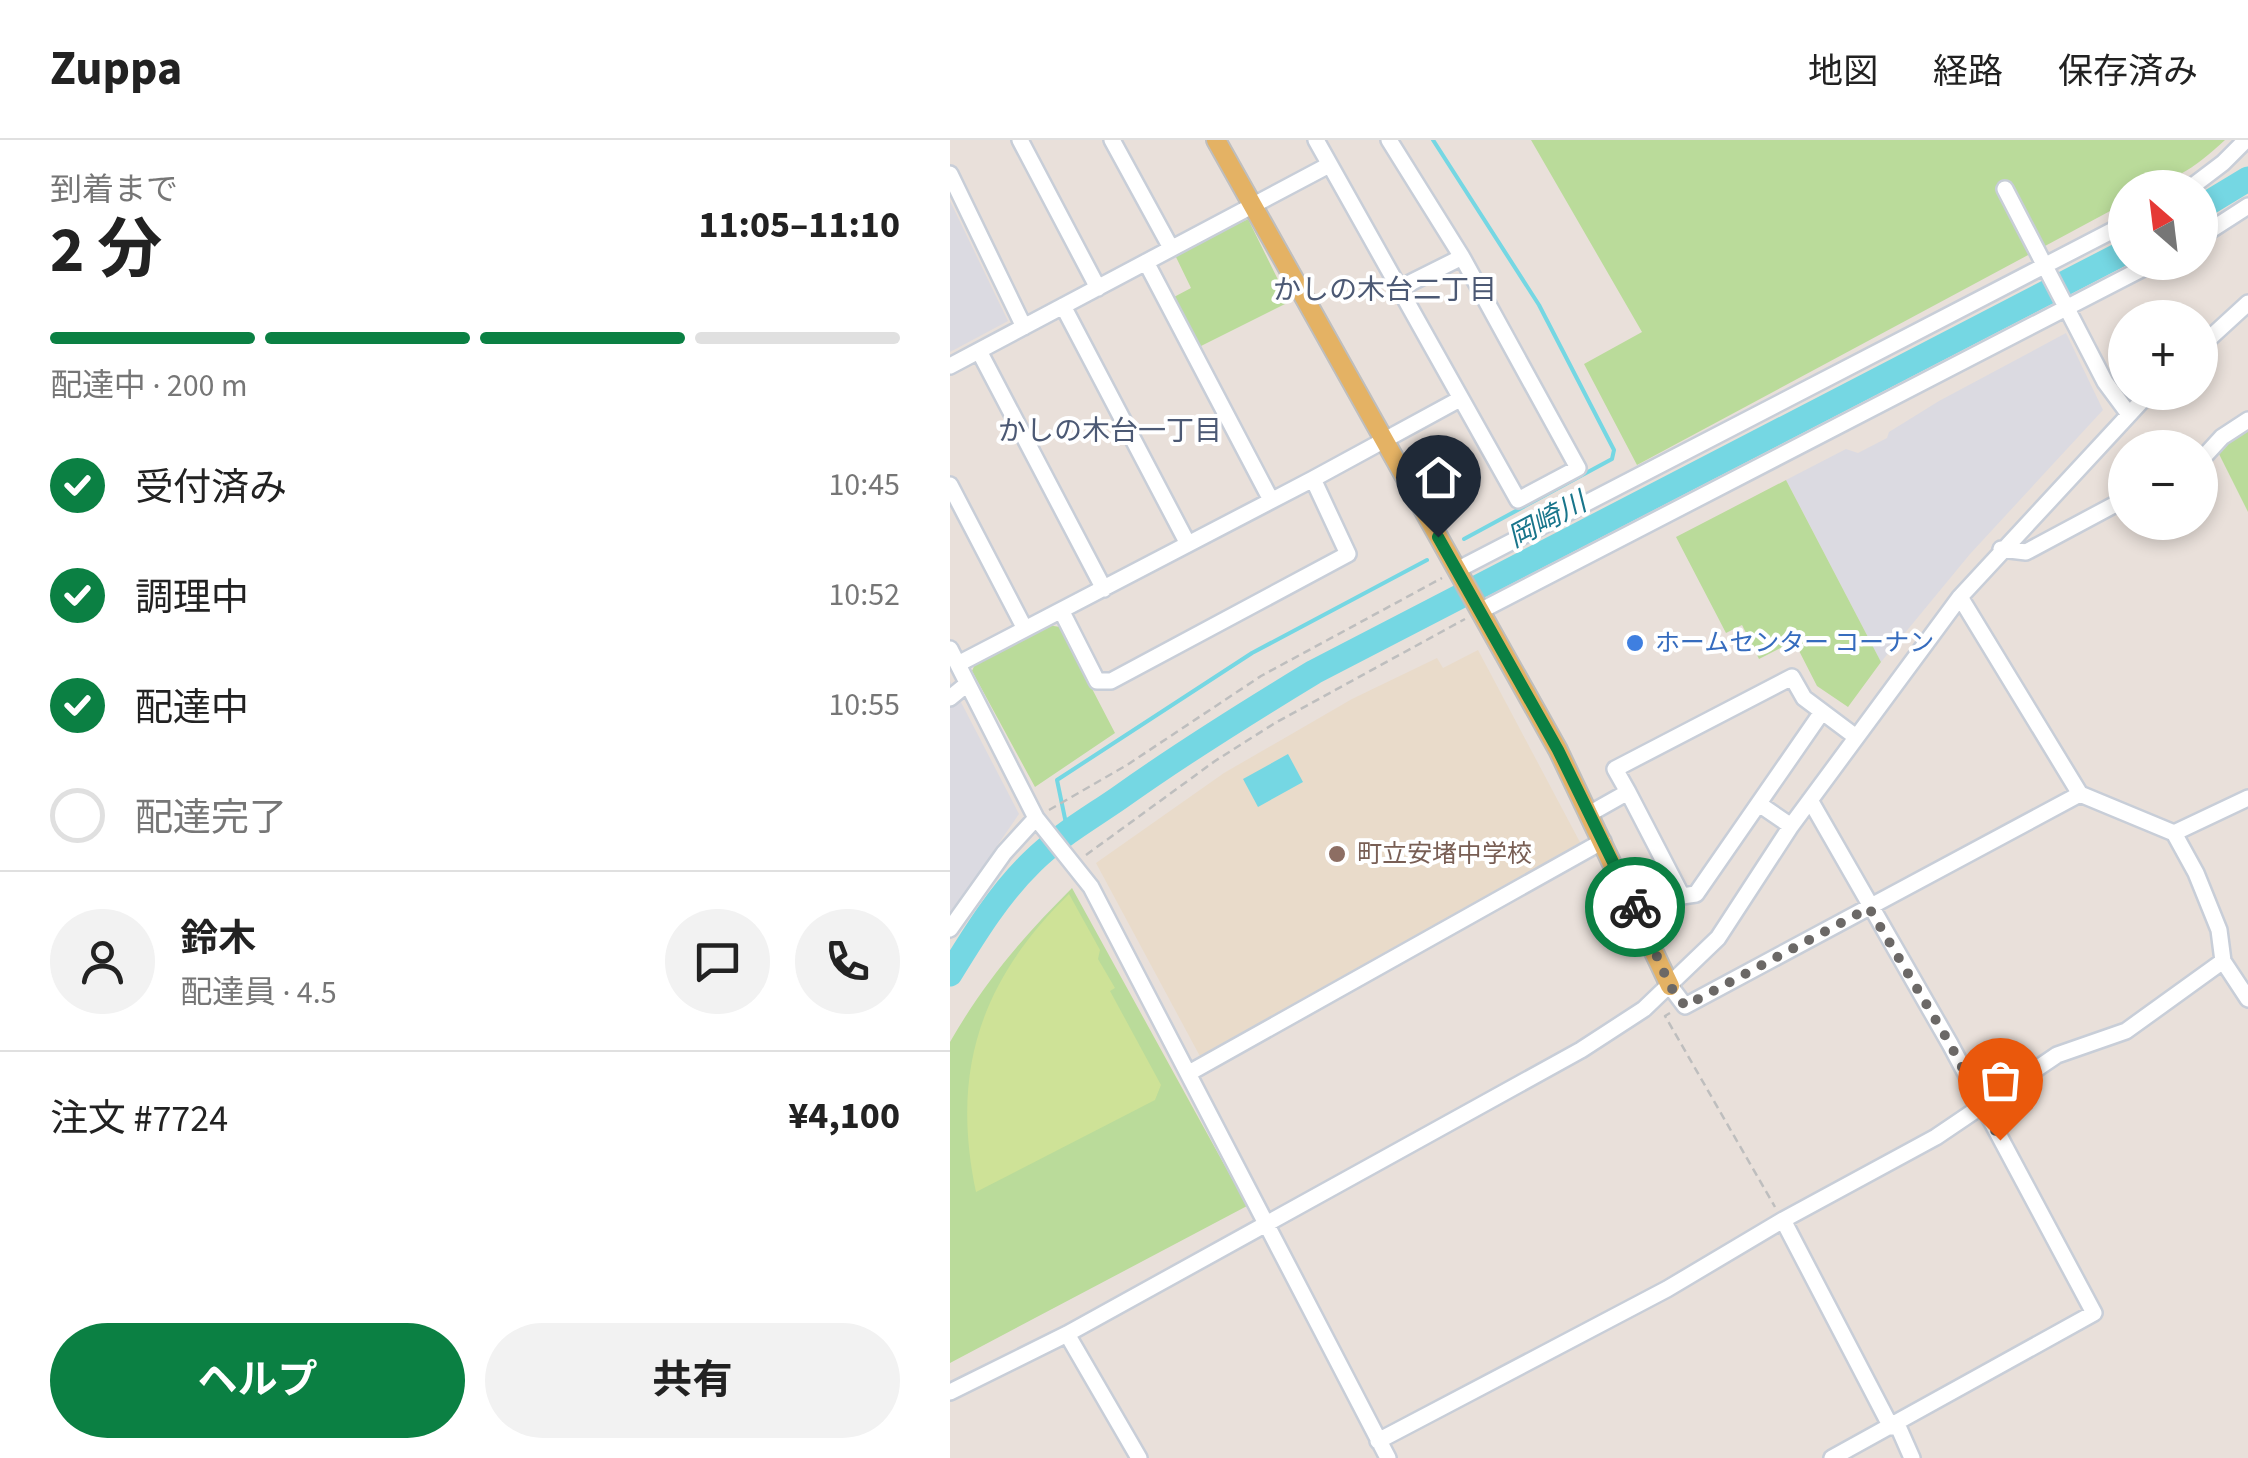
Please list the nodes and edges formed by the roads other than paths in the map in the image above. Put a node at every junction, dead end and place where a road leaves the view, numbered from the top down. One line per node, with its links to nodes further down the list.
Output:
1 (1020, 140): 20 (street)
2 (1112, 140): 15 (street)
3 (1216, 140): 11 (main road)
4 (1316, 140): 7 (street)
5 (1389, 140): 16 (street)
6 (2246, 140): 8 (street)
7 (1329, 165): 11 (street); 21 (street)
8 (2215, 170)
9 (950, 174): 25 (street)
10 (2005, 189): 18 (street)
11 (1252, 205): 15 (street); 33 (main road)
12 (2248, 206): 13 (street)
13 (2218, 225)
14 (2108, 232): 18 (street)
15 (1171, 248): 17 (street)
16 (1462, 256): 21 (street); 29 (street)
17 (1146, 262): 20 (street); 37 (street)
18 (2044, 264): 24 (street); 41 (street)
19 (2122, 280): 24 (street)
20 (1098, 288): 23 (street)
21 (1400, 288): 29 (street)
22 (2248, 303): 26 (street)
23 (1063, 306): 25 (street); 39 (street)
24 (2067, 310): 31 (street); 45 (street)
25 (1024, 327): 27 (street)
26 (2218, 330)
27 (978, 351): 28 (street); 42 (street)
28 (950, 366)
29 (1460, 399): 33 (street)
30 (2131, 410): 31 (street)
31 (2128, 413): 40 (street)
32 (2248, 420): 34 (street)
33 (1384, 439): 35 (street); 41 (main road)
34 (2218, 441)
35 (1313, 480): 37 (street); 44 (street)
36 (950, 486): 46 (street)
37 (1271, 500): 39 (street)
38 (2108, 508): 40 (street)
39 (1188, 544): 42 (street)
40 (2001, 549): 43 (street)
41 (1457, 570): 45 (main road)
42 (1104, 589): 44 (street)
43 (1960, 597): 51 (street); 53 (street)
44 (1062, 612): 46 (street)
45 (1480, 612): 57 (main road)
46 (1025, 629): 47 (street)
47 (954, 656): 48 (street)
48 (967, 684): 49 (street); 58 (street)
49 (950, 698)
50 (1822, 712): 51 (street); 52 (street); 56 (street)
51 (1856, 736): 55 (street)
52 (1628, 792): 56 (street); 57 (street)
53 (2080, 794): 60 (street); 62 (street)
54 (2248, 798): 60 (street)
55 (1810, 800): 59 (street); 62 (street)
56 (1759, 804): 59 (street)
57 (1589, 814): 61 (main road)
58 (1039, 821): 63 (street); 67 (street)
59 (1791, 826): 65 (street)
60 (2174, 833): 64 (street)
61 (1603, 841): 65 (main road); 67 (street)
62 (1869, 908): 65 (street); 68 (street)
63 (950, 929)
64 (2224, 961): 66 (street); 68 (street)
65 (1670, 986): 70 (street)
66 (2248, 999)
67 (1189, 1073): 70 (street)
68 (1980, 1106): 69 (street); 73 (street)
69 (1783, 1220): 73 (street); 74 (street)
70 (1267, 1222): 71 (street); 74 (street)
71 (1067, 1334): 72 (street); 75 (street)
72 (950, 1392)
73 (1894, 1426): 77 (street); 78 (street)
74 (1378, 1441): 76 (street)
75 (1139, 1458)
76 (1388, 1458)
77 (1832, 1458)
78 (1912, 1458)

